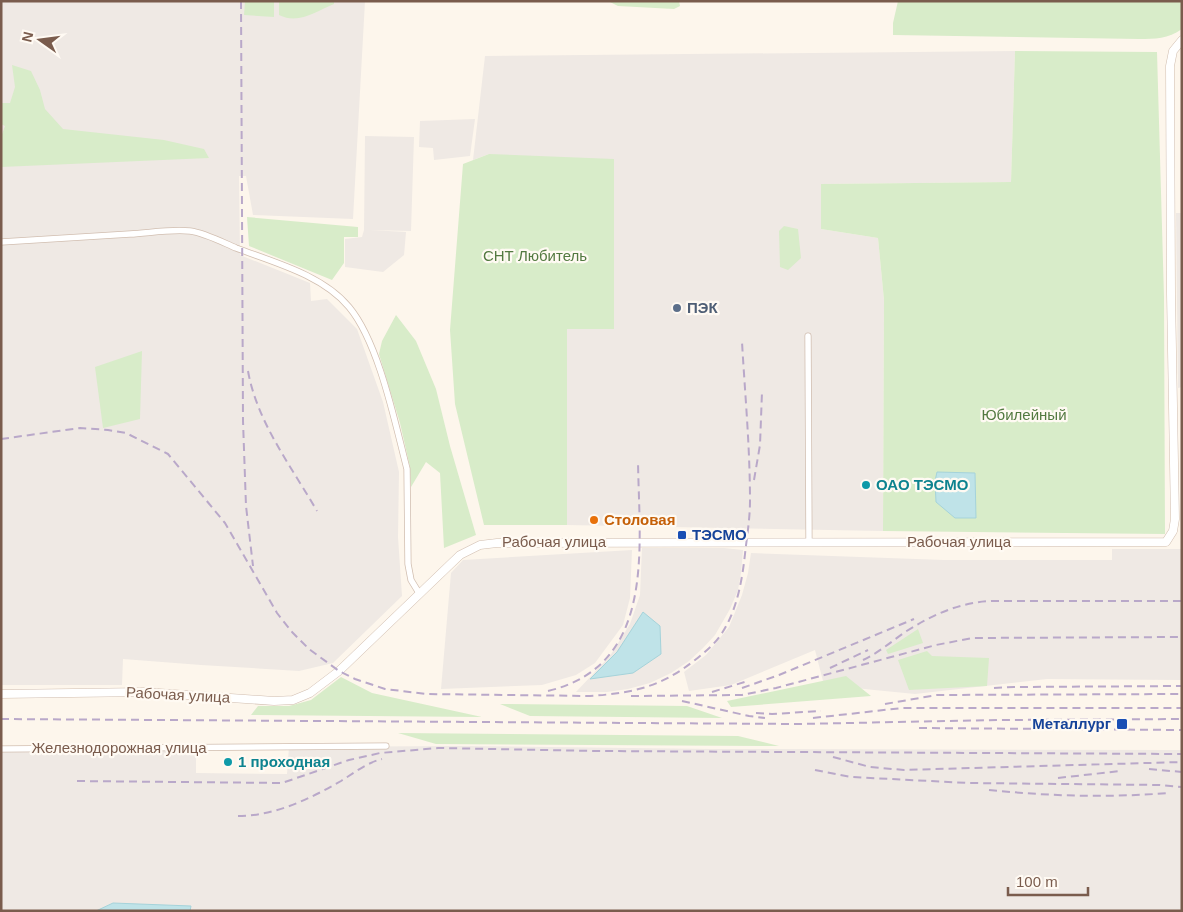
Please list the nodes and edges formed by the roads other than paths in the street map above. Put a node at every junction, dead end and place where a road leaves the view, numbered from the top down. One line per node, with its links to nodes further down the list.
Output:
1 (1182, 40): 4 (street, Рабочая улица)
2 (1, 242): 5 (street)
3 (808, 336): 4 (street)
4 (809, 542): 5 (street, Рабочая улица)
5 (419, 593): 6 (street, Рабочая улица)
6 (1, 694)
7 (386, 746): 8 (street, Железнодорожная улица)
8 (1, 749)

